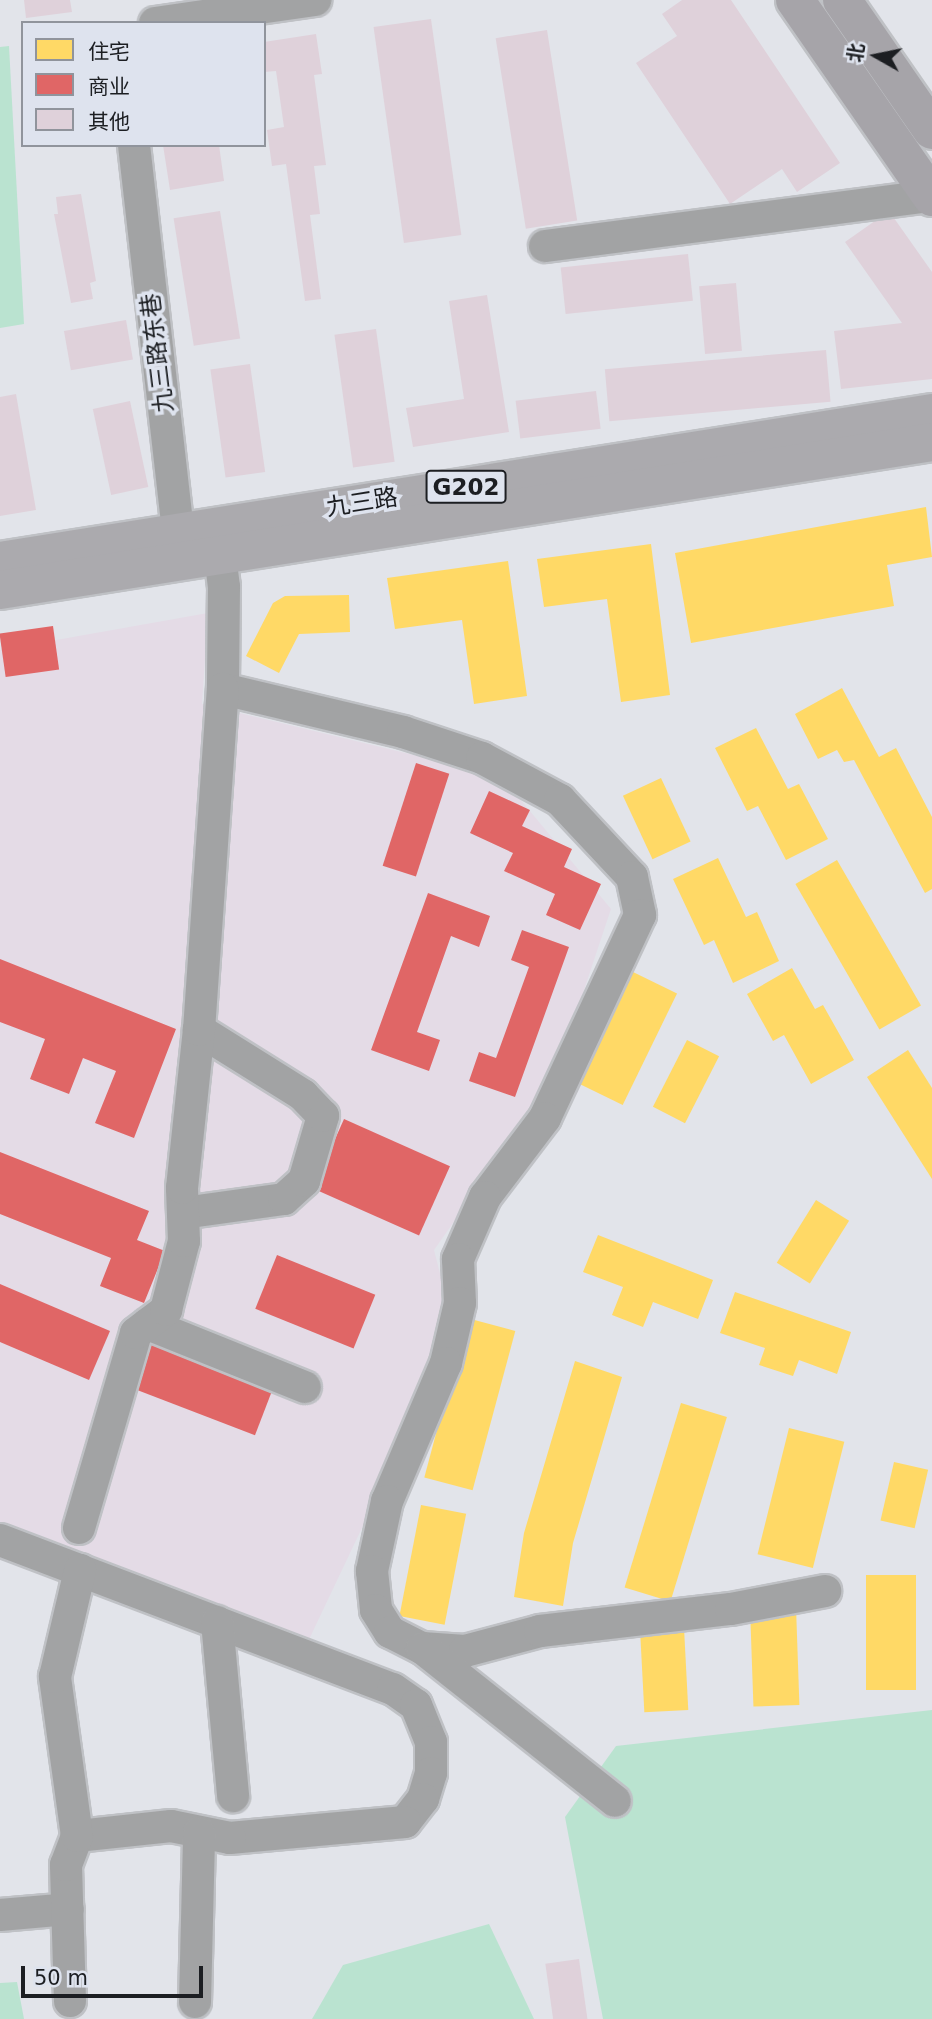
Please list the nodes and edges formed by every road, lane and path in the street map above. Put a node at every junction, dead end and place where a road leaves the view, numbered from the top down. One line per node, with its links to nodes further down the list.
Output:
1 (315, 0): 4 (street)
2 (795, 0): 7 (main road)
3 (842, 0): 5 (main road)
4 (169, 21)
5 (925, 105)
6 (134, 147): 12 (street, 九三路东巷)
7 (932, 197): 8 (street)
8 (545, 246)
9 (932, 413): 11 (highway, 九三路 / G202)
10 (932, 442): 11 (highway, 九三路 / G202)
11 (218, 540): 12 (highway, 九三路 / G202); 15 (street)
12 (180, 547): 13 (highway, 九三路 / G202); 14 (highway, 九三路 / G202)
13 (0, 561)
14 (0, 590)
15 (223, 689): 16 (street); 25 (street)
16 (199, 1030): 17 (street); 17 (street)
17 (183, 1213): 18 (street)
18 (148, 1324): 19 (street); 20 (street)
19 (305, 1387)
20 (79, 1528)
21 (0, 1540): 22 (street)
22 (80, 1570): 24 (street); 31 (street)
23 (825, 1591): 25 (street)
24 (217, 1622): 27 (street); 28 (street)
25 (422, 1648): 26 (street)
26 (453, 1672): 27 (street); 29 (street)
27 (416, 1705): 30 (street)
28 (233, 1796)
29 (615, 1801)
30 (199, 1833): 31 (street); 35 (street)
31 (77, 1836): 32 (street)
32 (68, 1909): 33 (street); 34 (street)
33 (0, 1915)
34 (70, 2001)
35 (195, 2002)

